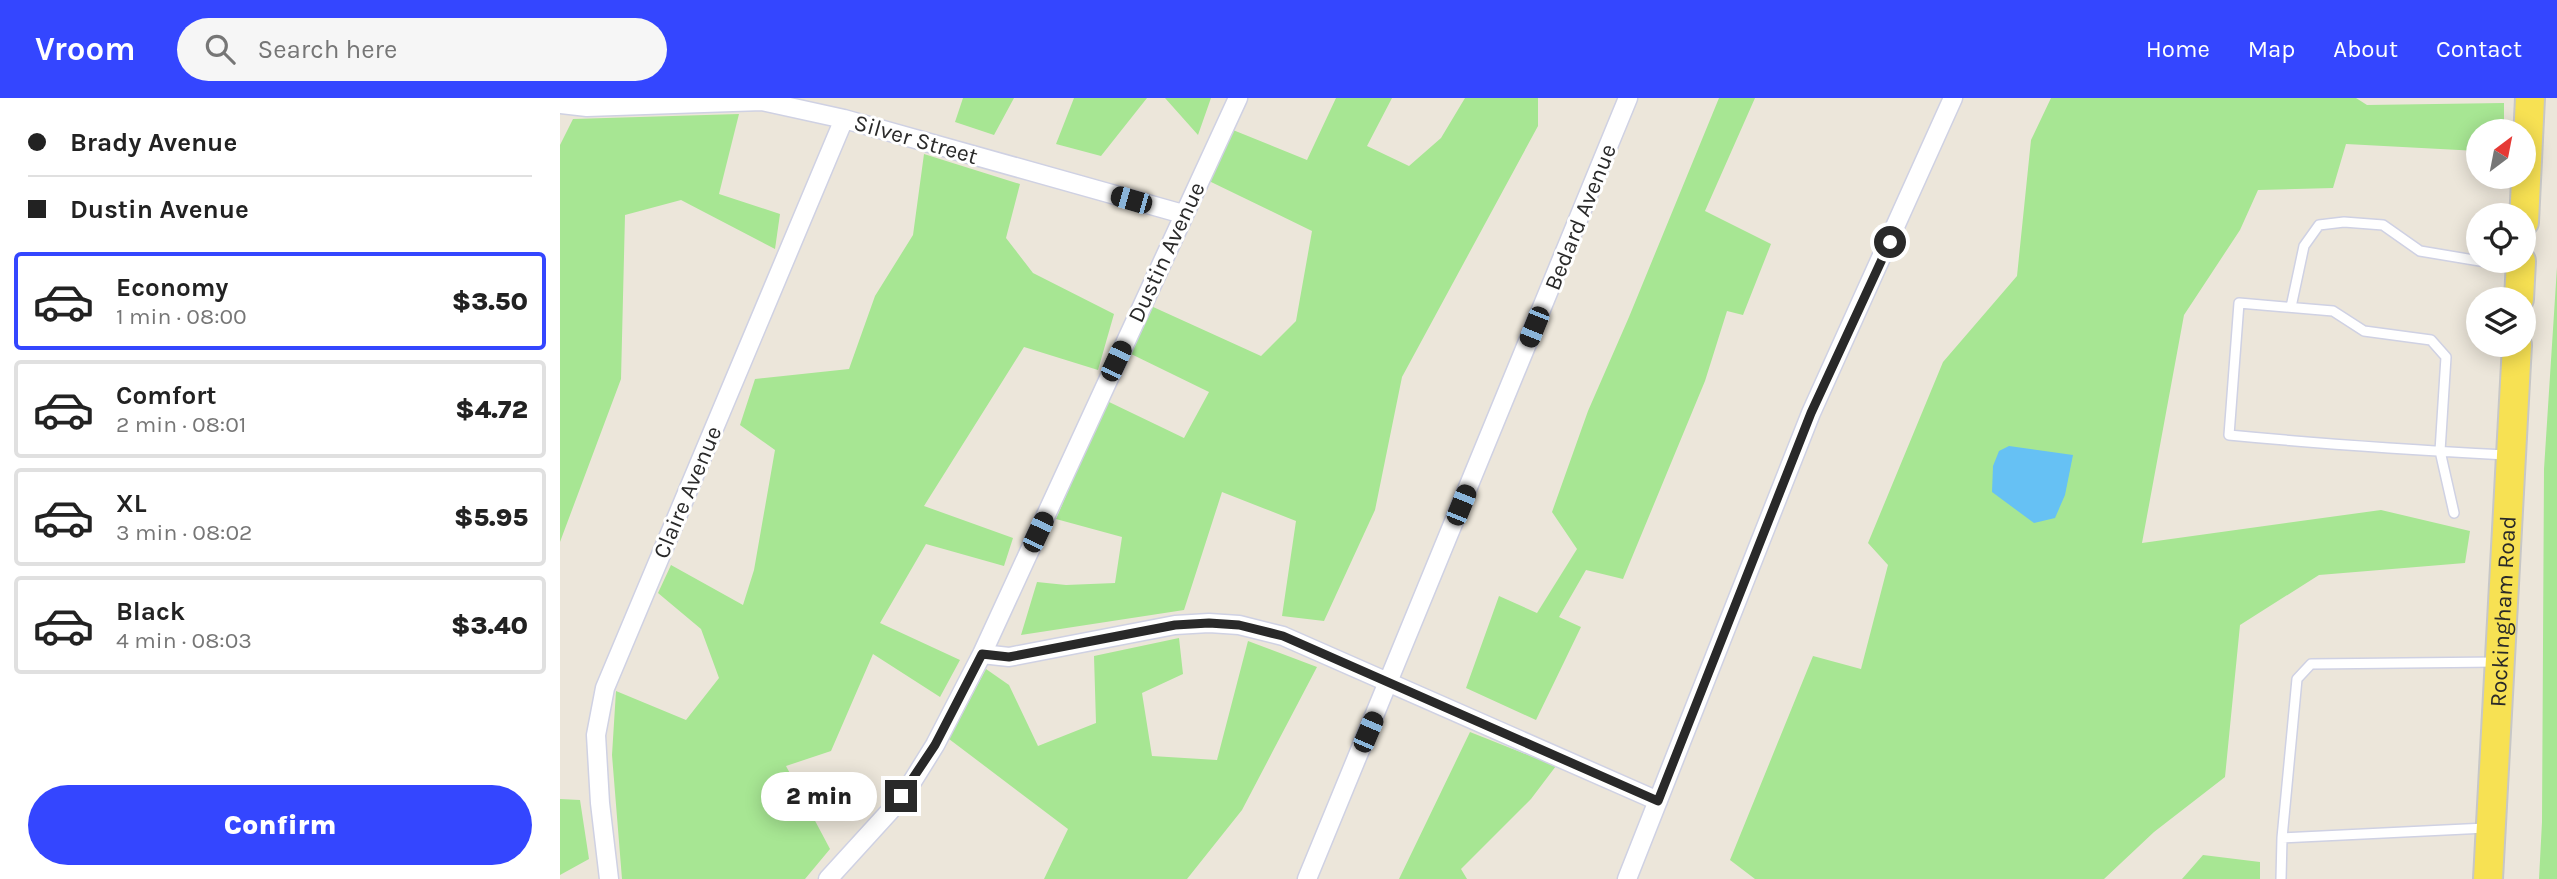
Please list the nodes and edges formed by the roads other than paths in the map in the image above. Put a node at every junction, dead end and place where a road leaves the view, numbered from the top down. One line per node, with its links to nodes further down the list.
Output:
1 (1238, 98): 8 (street, Dustin Avenue)
2 (1628, 98): 17 (street, Bedard Avenue)
3 (1953, 98): 18 (street)
4 (2530, 98): 7 (main road)
5 (560, 104): 6 (street, Silver Street)
6 (844, 119): 8 (street, Silver Street); 21 (street, Claire Avenue)
7 (2525, 203)
8 (1183, 214): 15 (street, Dustin Avenue)
9 (2466, 257): 10 (lane)
10 (2291, 307): 12 (lane); 12 (lane)
11 (2516, 357): 13 (main road, Rockingham Road)
12 (2440, 451): 13 (lane); 14 (lane)
13 (2511, 456): 16 (main road, Rockingham Road)
14 (2454, 513)
15 (982, 654): 17 (street); 22 (street, Dustin Avenue)
16 (2499, 662): 19 (main road, Rockingham Road); 20 (lane)
17 (1388, 683): 18 (street); 23 (street, Bedard Avenue)
18 (1658, 801): 24 (street)
19 (2491, 828): 20 (lane); 26 (main road, Rockingham Road)
20 (2282, 838): 25 (lane)
21 (609, 879)
22 (828, 879)
23 (1307, 879)
24 (1628, 879)
25 (2281, 879)
26 (2488, 879)

